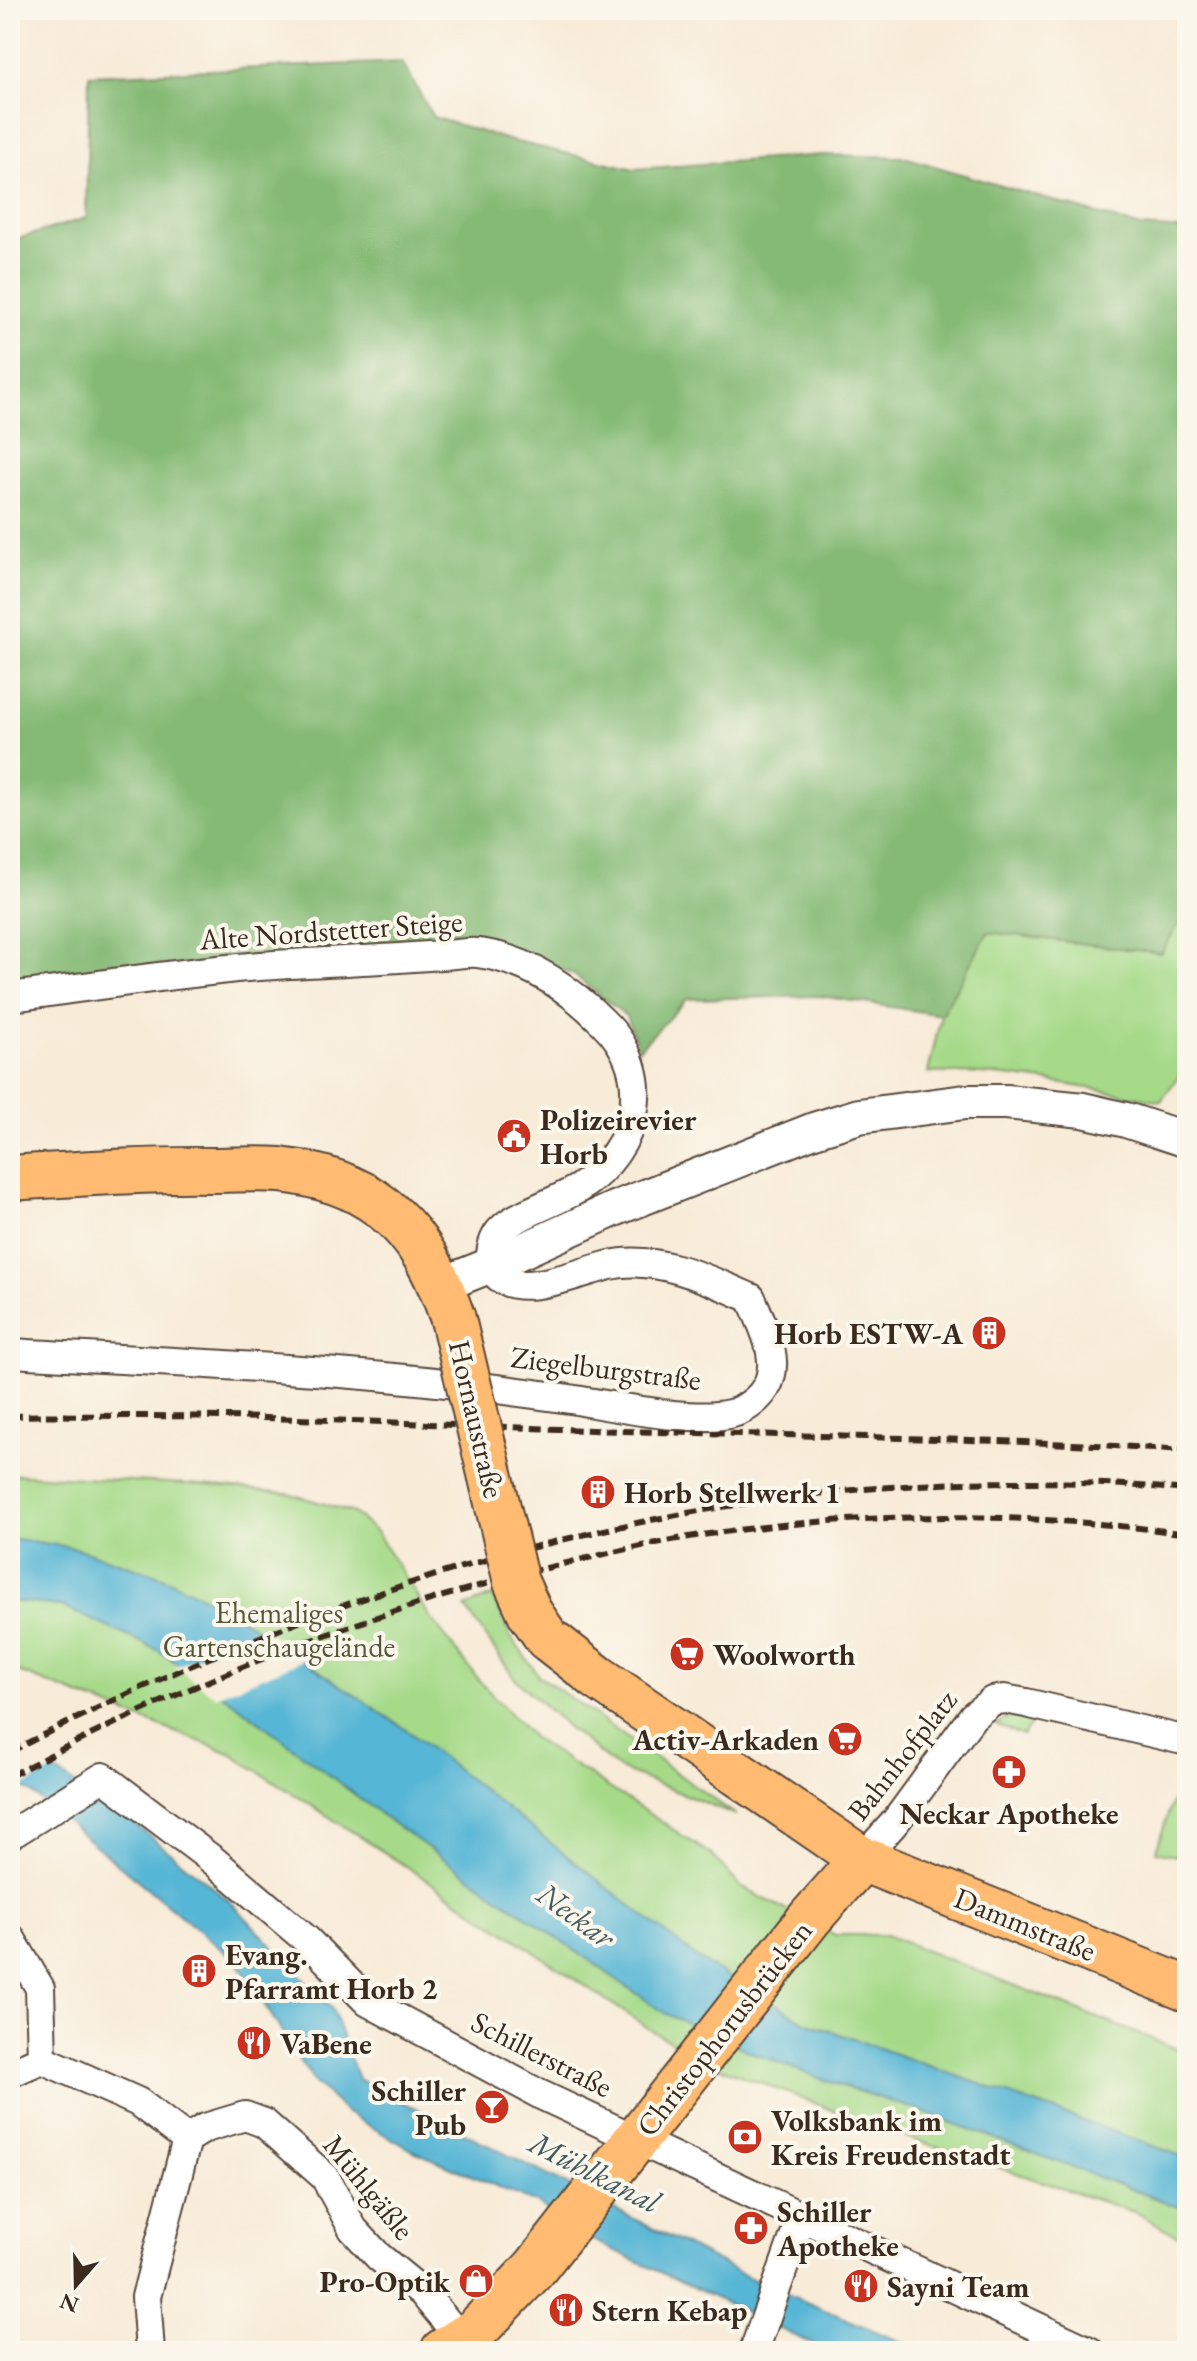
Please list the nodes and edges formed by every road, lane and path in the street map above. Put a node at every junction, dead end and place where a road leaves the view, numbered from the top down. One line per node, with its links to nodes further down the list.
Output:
1 (10, 997): 4 (street, Alte Nordstetter Steige)
2 (1187, 1140): 4 (street)
3 (10, 1178): 5 (main road, Hornaustraße)
4 (491, 1265): 5 (street); 6 (street, Ziegelburgstraße)
5 (447, 1302): 9 (main road, Hornaustraße, bridge)
6 (10, 1353)
7 (1187, 1741): 9 (street, Bahnhofplatz)
8 (10, 1835): 15 (street, Schillerstraße)
9 (862, 1859): 11 (main road, Dammstraße); 15 (main road, Christophorusbrücken)
10 (10, 1937): 12 (street)
11 (1187, 1989)
12 (42, 2059): 13 (street); 14 (street)
13 (10, 2073)
14 (187, 2139): 18 (street, Mühlgäßle); 19 (street)
15 (637, 2139): 16 (street, Schillerstraße); 18 (main road, Christophorusbrücken)
16 (802, 2215): 17 (street); 20 (street, Schillerstraße)
17 (756, 2343)
18 (457, 2347)
19 (150, 2351)
20 (1089, 2351)

